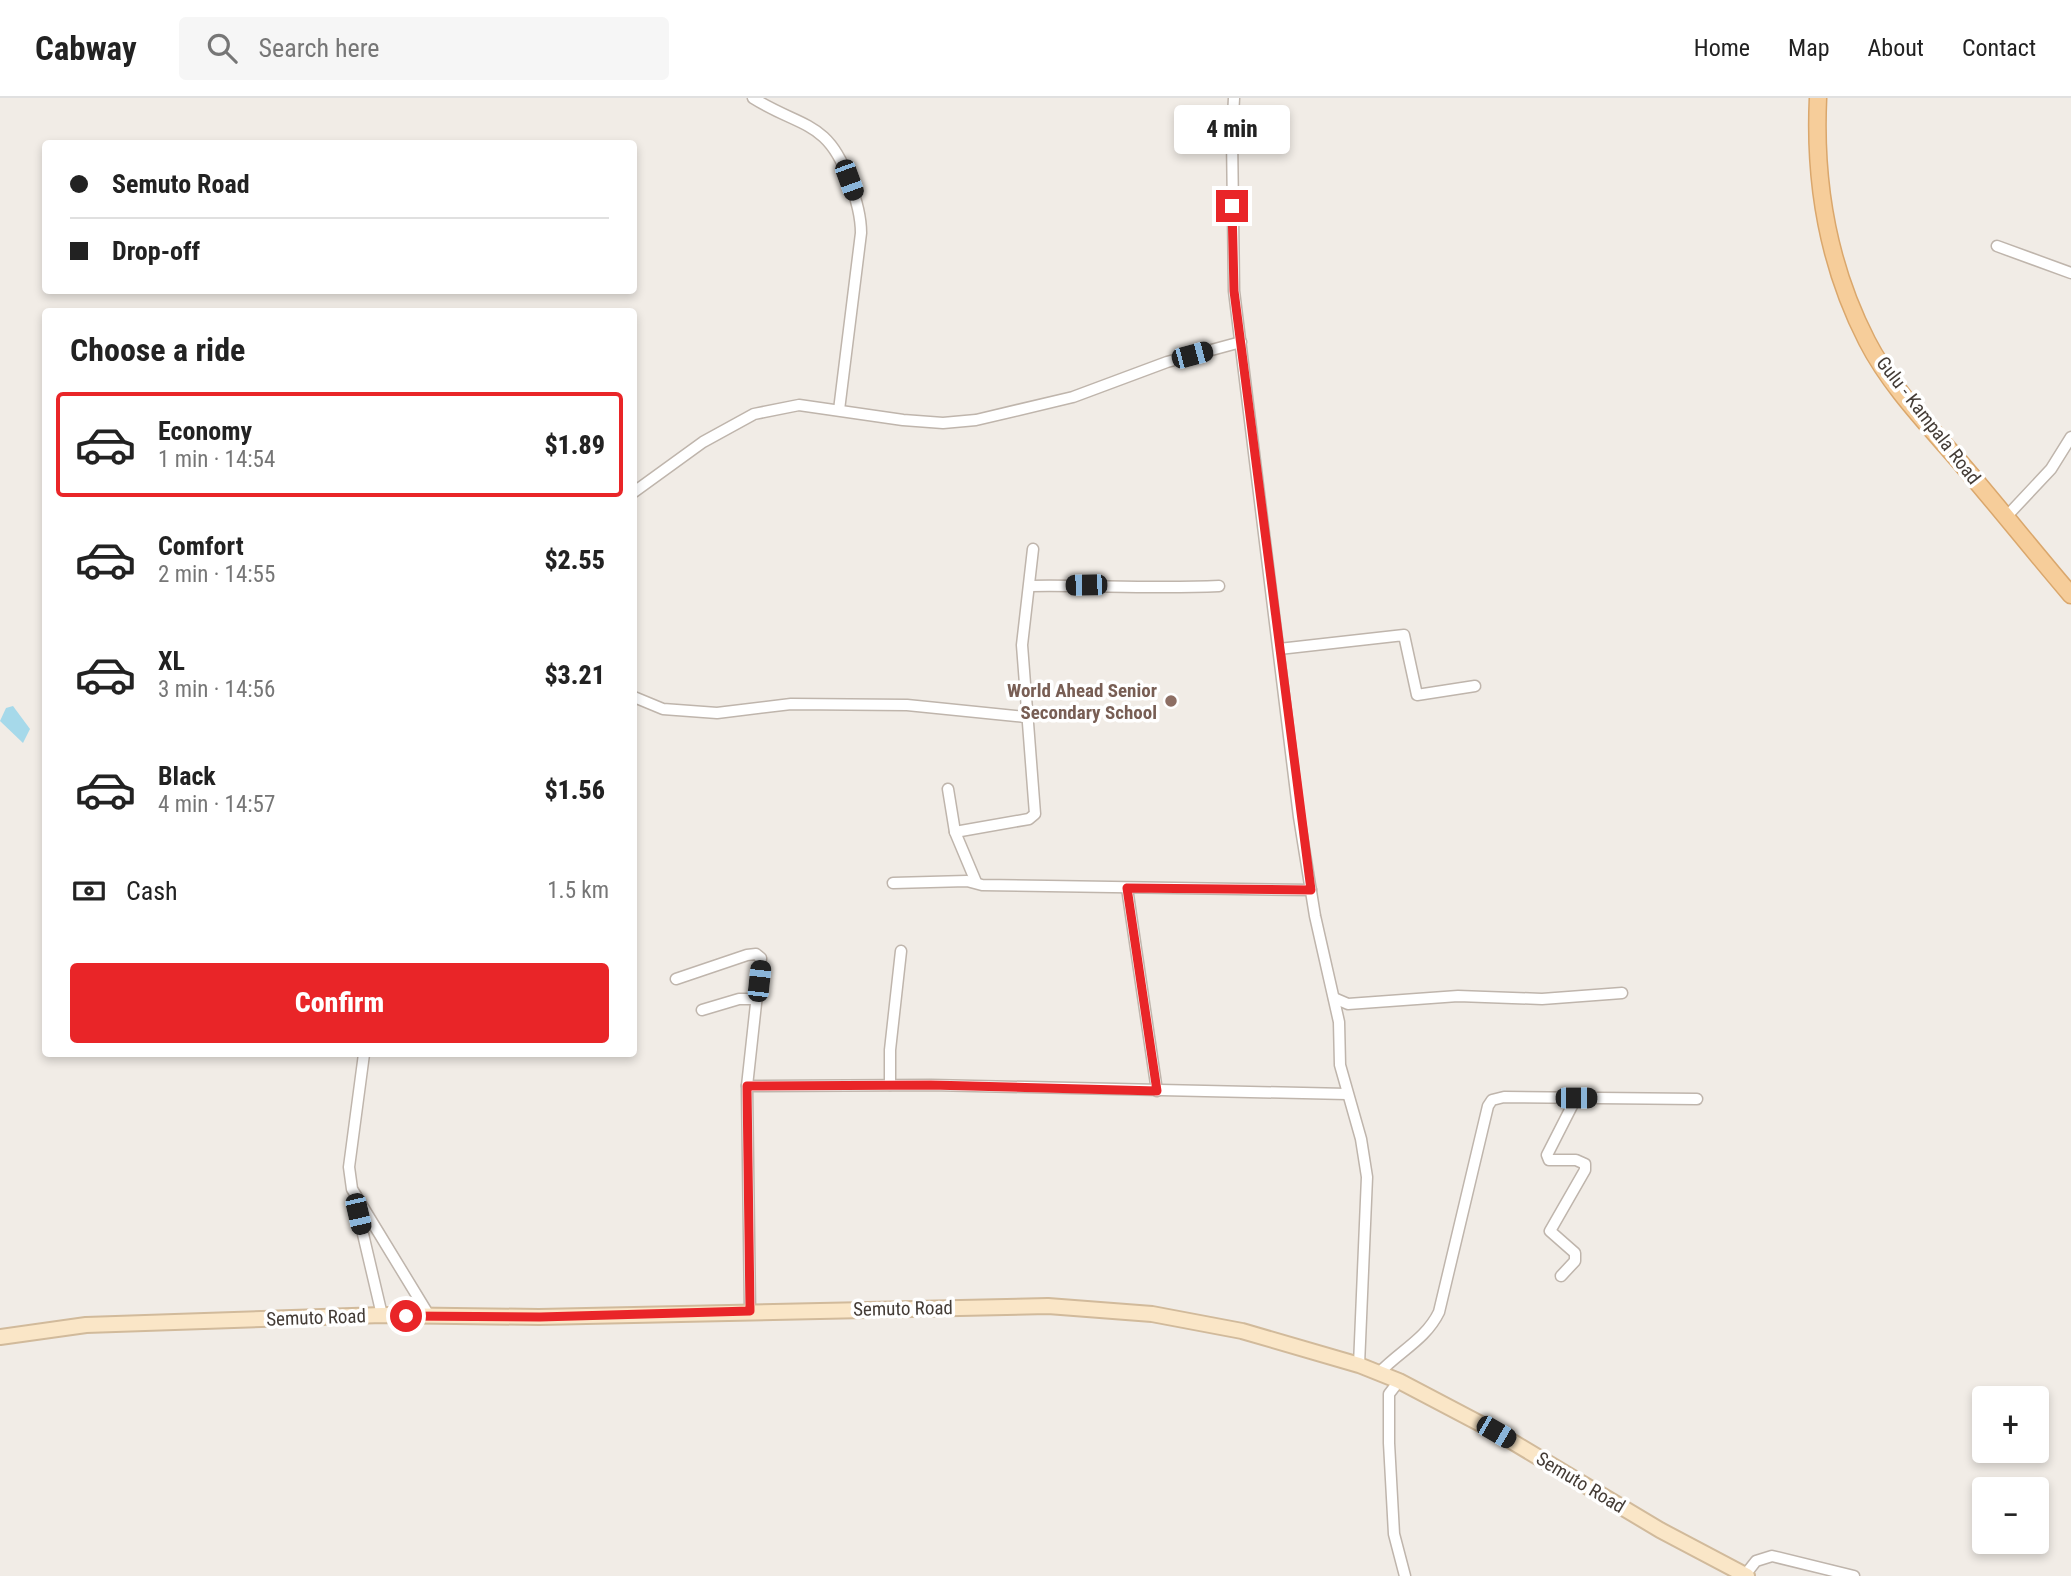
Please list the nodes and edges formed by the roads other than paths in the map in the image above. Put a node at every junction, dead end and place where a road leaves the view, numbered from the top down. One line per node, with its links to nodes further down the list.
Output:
1 (753, 98): 7 (street)
2 (1234, 98): 6 (street)
3 (1818, 98): 10 (main road, Gulu - Kampala Road)
4 (1997, 246): 5 (street)
5 (2071, 272)
6 (1241, 342): 7 (street); 15 (street)
7 (839, 410): 9 (street)
8 (2071, 437): 10 (street)
9 (637, 490)
10 (2006, 517): 14 (main road, Gulu - Kampala Road)
11 (1033, 549): 12 (street)
12 (1030, 586): 13 (street); 18 (street)
13 (1219, 586)
14 (2071, 595)
15 (1279, 649): 16 (street); 24 (street)
16 (1475, 686)
17 (637, 698): 18 (street)
18 (1026, 717): 20 (street)
19 (948, 789): 20 (street)
20 (955, 832): 21 (street)
21 (976, 882): 22 (street); 23 (street)
22 (893, 883)
23 (1127, 888): 24 (street); 34 (street)
24 (1311, 890): 28 (street)
25 (901, 951): 32 (street)
26 (676, 979): 29 (street)
27 (1622, 993): 28 (street)
28 (1334, 998): 35 (street)
29 (757, 999): 30 (street); 33 (street)
30 (702, 1010)
31 (363, 1057): 38 (street)
32 (890, 1085): 33 (street); 34 (street)
33 (747, 1086): 40 (street)
34 (1157, 1091): 35 (street)
35 (1348, 1094): 44 (street)
36 (1576, 1098): 37 (street); 39 (street); 45 (street)
37 (1697, 1099)
38 (352, 1189): 41 (street); 42 (street)
39 (1561, 1276)
40 (750, 1311): 42 (main road, Semuto Road); 44 (main road, Semuto Road)
41 (382, 1315): 42 (main road, Semuto Road); 43 (main road, Semuto Road)
42 (430, 1317)
43 (0, 1338)
44 (1359, 1365): 45 (main road, Semuto Road)
45 (1380, 1372): 46 (main road, Semuto Road)
46 (1399, 1381): 47 (street); 48 (main road, Semuto Road)
47 (1405, 1576)
48 (1746, 1576): 49 (street)
49 (1854, 1576)

